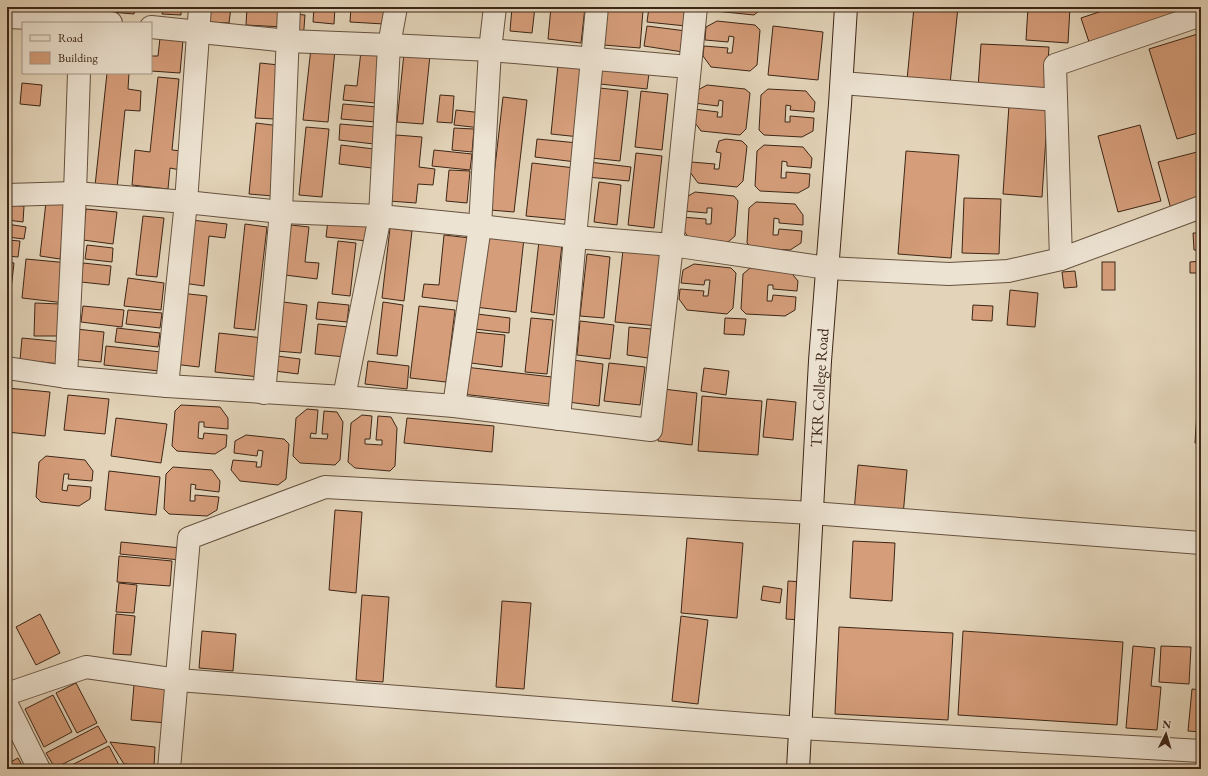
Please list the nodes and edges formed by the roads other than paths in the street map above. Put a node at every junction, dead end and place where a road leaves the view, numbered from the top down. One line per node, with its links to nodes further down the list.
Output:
1 (200, 7): 13 (street)
2 (289, 7): 14 (street)
3 (396, 7): 15 (street)
4 (495, 7): 16 (street)
5 (597, 7): 17 (street)
6 (696, 7): 18 (street)
7 (846, 7): 20 (street, TKR College Road)
8 (1201, 15): 21 (street)
9 (7, 17): 10 (street)
10 (81, 17): 11 (street)
11 (106, 22)
12 (152, 27): 13 (street)
13 (199, 32): 14 (street); 24 (street)
14 (288, 41): 15 (street); 26 (street)
15 (389, 45): 16 (street); 27 (street)
16 (490, 50): 17 (street); 28 (street)
17 (593, 58): 18 (street); 29 (street)
18 (689, 67): 30 (street)
19 (79, 74): 22 (street)
20 (842, 83): 21 (street); 32 (street, TKR College Road)
21 (1056, 100): 31 (street)
22 (75, 193): 23 (street); 24 (street); 34 (street)
23 (7, 195)
24 (186, 202): 26 (street); 35 (street)
25 (1201, 207): 31 (street)
26 (281, 212): 27 (street); 36 (street)
27 (380, 216): 28 (street); 37 (street)
28 (480, 226): 29 (street); 38 (street)
29 (574, 237): 30 (street); 39 (street)
30 (672, 245): 32 (street); 39 (street)
31 (1061, 260): 32 (street)
32 (827, 268): 40 (street, TKR College Road)
33 (7, 368): 34 (street)
34 (66, 377): 35 (street)
35 (167, 386): 36 (street)
36 (264, 392): 37 (street)
37 (344, 397): 38 (street)
38 (454, 406): 39 (street)
39 (559, 419)
40 (812, 513): 41 (street); 42 (street); 45 (street, TKR College Road)
41 (1201, 543)
42 (178, 680): 43 (street); 45 (street); 48 (street)
43 (7, 694)
44 (7, 705): 47 (street)
45 (800, 728): 46 (street); 49 (street, TKR College Road)
46 (1201, 751)
47 (38, 769)
48 (169, 769)
49 (798, 769)

